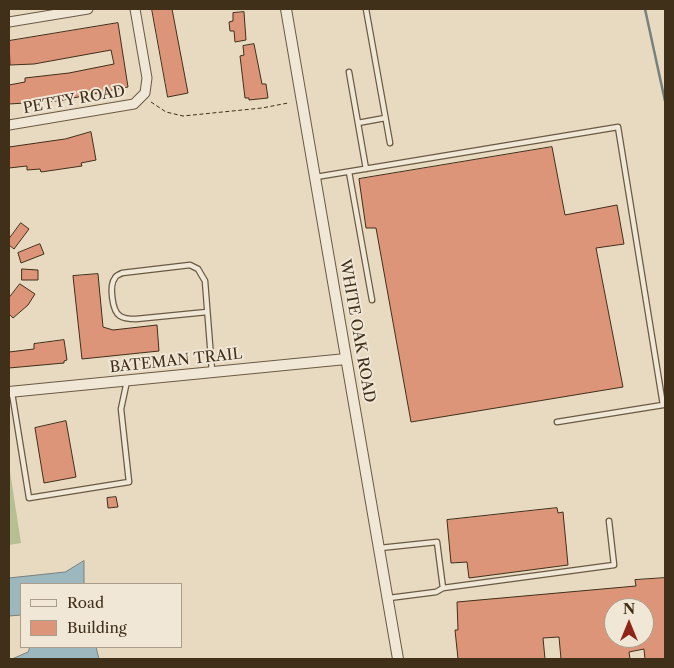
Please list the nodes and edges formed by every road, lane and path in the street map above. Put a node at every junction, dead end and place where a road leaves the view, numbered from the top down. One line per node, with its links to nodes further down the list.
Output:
1 (88, 9): 5 (street)
2 (135, 9): 11 (street, PETTY ROAD)
3 (286, 9): 15 (street, WHITE OAK ROAD)
4 (366, 9): 9 (lane)
5 (9, 22)
6 (349, 72): 10 (lane)
7 (150, 101): 8 (path)
8 (288, 103)
9 (385, 118): 10 (lane); 12 (lane)
10 (358, 123): 13 (lane)
11 (9, 125)
12 (390, 143)
13 (366, 169): 14 (lane); 22 (lane)
14 (349, 172): 15 (lane); 16 (lane)
15 (315, 177): 18 (street, WHITE OAK ROAD)
16 (372, 300)
17 (207, 312): 17 (lane); 19 (lane)
18 (346, 359): 19 (street, BATEMAN TRAIL); 24 (street, WHITE OAK ROAD)
19 (212, 372): 20 (street, BATEMAN TRAIL)
20 (127, 381): 21 (street, BATEMAN TRAIL); 21 (lane)
21 (10, 392)
22 (557, 422)
23 (609, 522): 25 (lane)
24 (379, 548): 25 (lane); 26 (street, WHITE OAK ROAD)
25 (443, 588): 26 (lane)
26 (387, 598): 27 (street, WHITE OAK ROAD)
27 (398, 659)

